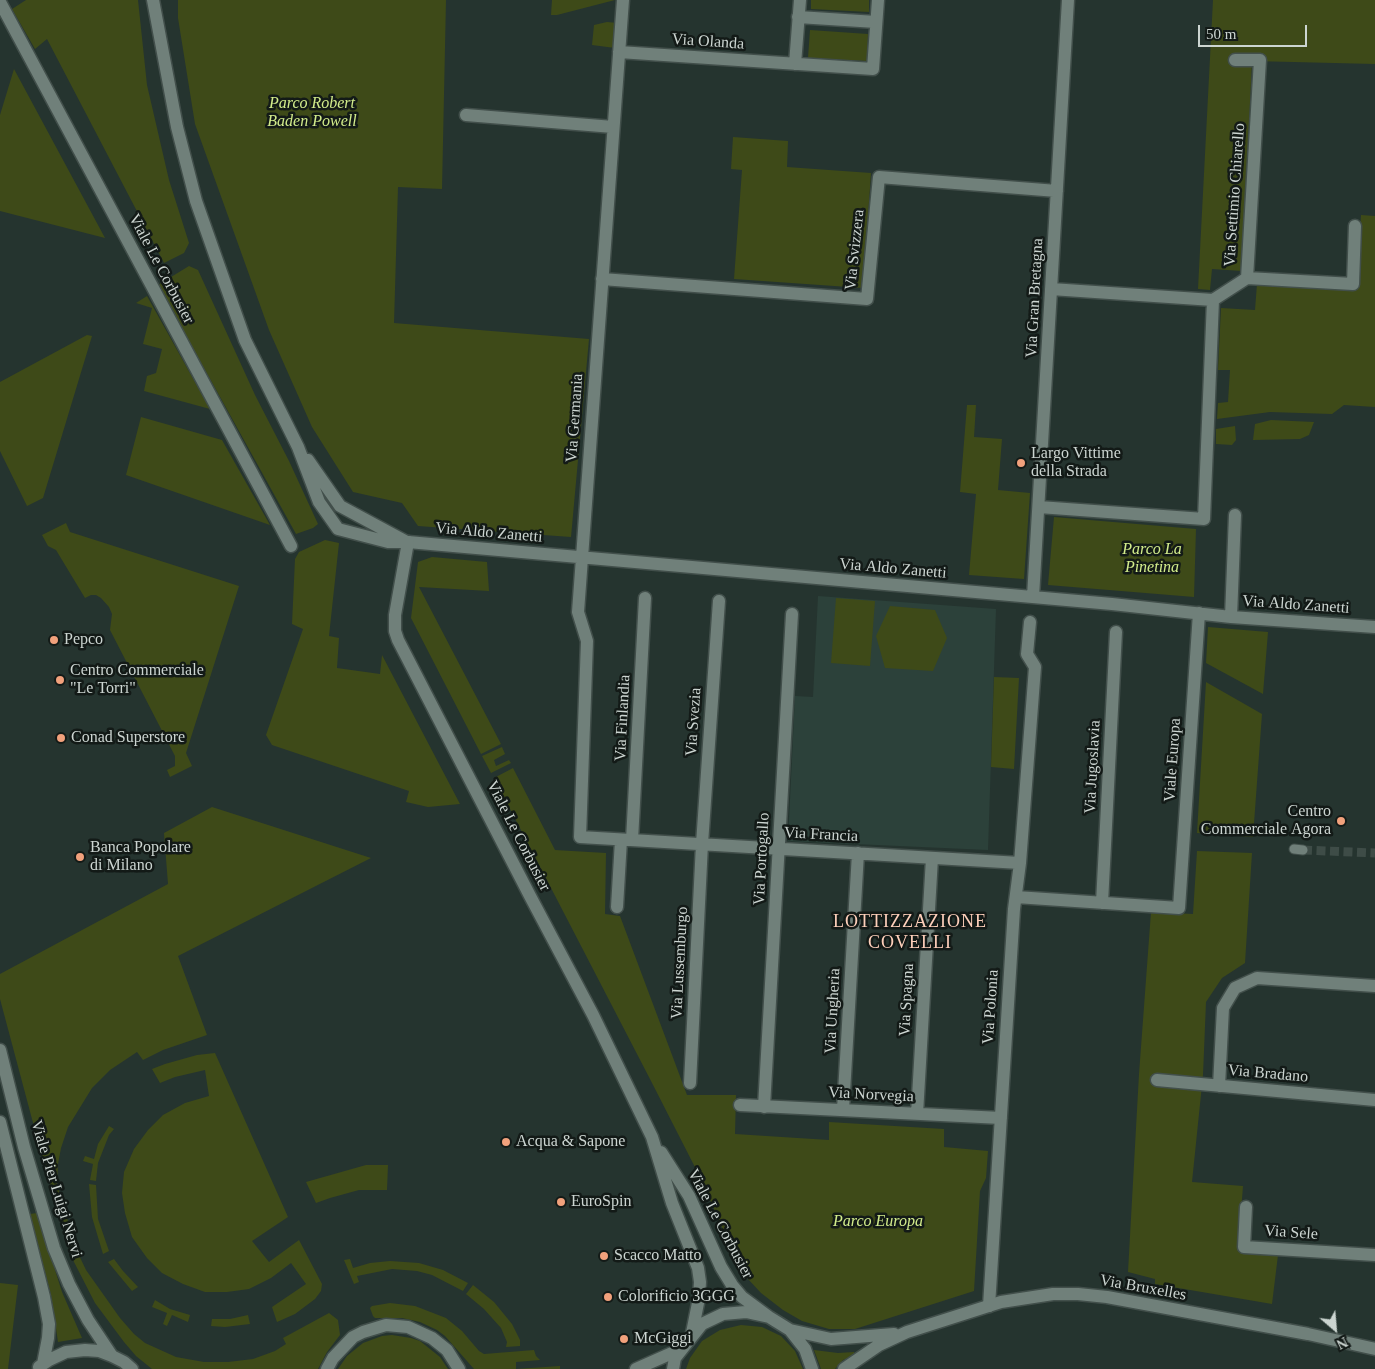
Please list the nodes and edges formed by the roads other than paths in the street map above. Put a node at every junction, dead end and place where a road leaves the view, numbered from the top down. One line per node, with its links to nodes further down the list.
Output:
1 (153, 0): 11 (street)
2 (161, 0): 11 (street)
3 (623, 0): 10 (street, Via Germania)
4 (800, 0): 8 (street)
5 (878, 0): 9 (street, Via Olanda)
6 (1068, 0): 16 (street, Via Gran Bretagna)
7 (5, 3): 26 (street, Viale Le Corbusier)
8 (798, 17): 9 (street); 13 (street)
9 (876, 22): 13 (street, Via Olanda)
10 (619, 52): 13 (street, Via Olanda); 15 (street, Via Germania)
11 (162, 55): 22 (street)
12 (1235, 60): 18 (street, Via Settimio Chiarello)
13 (795, 64)
14 (466, 115): 15 (street)
15 (613, 127): 19 (street, Via Germania)
16 (1057, 191): 19 (street, Via Svizzera); 20 (street, Via Gran Bretagna)
17 (1355, 226): 18 (street)
18 (1246, 278): 21 (street, Via Settimio Chiarello)
19 (602, 279): 27 (street, Via Germania)
20 (1051, 289): 21 (street); 23 (street, Via Gran Bretagna)
21 (1213, 300): 23 (street)
22 (298, 447): 25 (street); 25 (street)
23 (1039, 507): 28 (street, Via Gran Bretagna)
24 (1235, 516): 33 (street)
25 (408, 542): 27 (street, Via Aldo Zanetti); 59 (street, Viale Le Corbusier)
26 (291, 546)
27 (582, 558): 28 (street, Via Aldo Zanetti); 37 (street, Via Germania)
28 (1034, 597): 31 (street, Via Aldo Zanetti)
29 (645, 598): 38 (street, Via Finlandia)
30 (719, 601): 39 (street, Via Svezia)
31 (1199, 613): 33 (street, Via Aldo Zanetti); 45 (street, Viale Europa)
32 (792, 614): 40 (street, Via Portogallo)
33 (1231, 617): 35 (street, Via Aldo Zanetti)
34 (1030, 622): 43 (street, Via Polonia)
35 (1375, 627)
36 (1116, 632): 45 (street, Via Jugoslavia)
37 (580, 837): 38 (street, Via Francia)
38 (626, 840): 39 (street, Via Francia); 46 (street)
39 (702, 844): 40 (street, Via Francia); 50 (street, Via Lussemburgo)
40 (780, 849): 41 (street, Via Francia); 54 (street, Via Portogallo)
41 (858, 853): 42 (street, Via Francia); 55 (street, Via Ungheria)
42 (932, 858): 43 (street, Via Francia); 56 (street, Via Spagna)
43 (1020, 863): 44 (street, Via Polonia)
44 (1016, 897): 45 (street); 57 (street, Via Polonia)
45 (1102, 903)
46 (617, 907)
47 (1375, 986): 51 (street)
48 (0, 1050): 68 (street, Viale Pier Luigi Nervi)
49 (1157, 1080): 51 (street, Via Bradano)
50 (690, 1083)
51 (1219, 1086): 52 (street, Via Bradano)
52 (1375, 1100)
53 (740, 1106): 54 (street, Via Norvegia)
54 (764, 1107): 55 (street, Via Norvegia)
55 (844, 1110): 56 (street, Via Norvegia)
56 (917, 1114): 57 (street, Via Norvegia)
57 (1001, 1118): 62 (street, Via Polonia)
58 (0, 1122): 69 (street)
59 (652, 1137): 63 (street, Viale Le Corbusier); 66 (street, Viale Le Corbusier)
60 (1246, 1207): 61 (street, Via Sele)
61 (1375, 1255)
62 (989, 1306): 65 (street, Via Bruxelles); 67 (street, Via Bruxelles)
63 (769, 1317): 64 (street, Viale Le Corbusier); 66 (street)
64 (790, 1330): 65 (street, Via Bruxelles); 75 (street)
65 (906, 1332): 76 (street, Via Bruxelles)
66 (687, 1343): 73 (street); 74 (street)
67 (1375, 1349)
68 (112, 1356): 69 (street); 70 (street)
69 (40, 1366)
70 (132, 1369)
71 (328, 1369): 72 (street)
72 (459, 1369)
73 (636, 1369)
74 (673, 1369)
75 (812, 1369)
76 (844, 1369)

